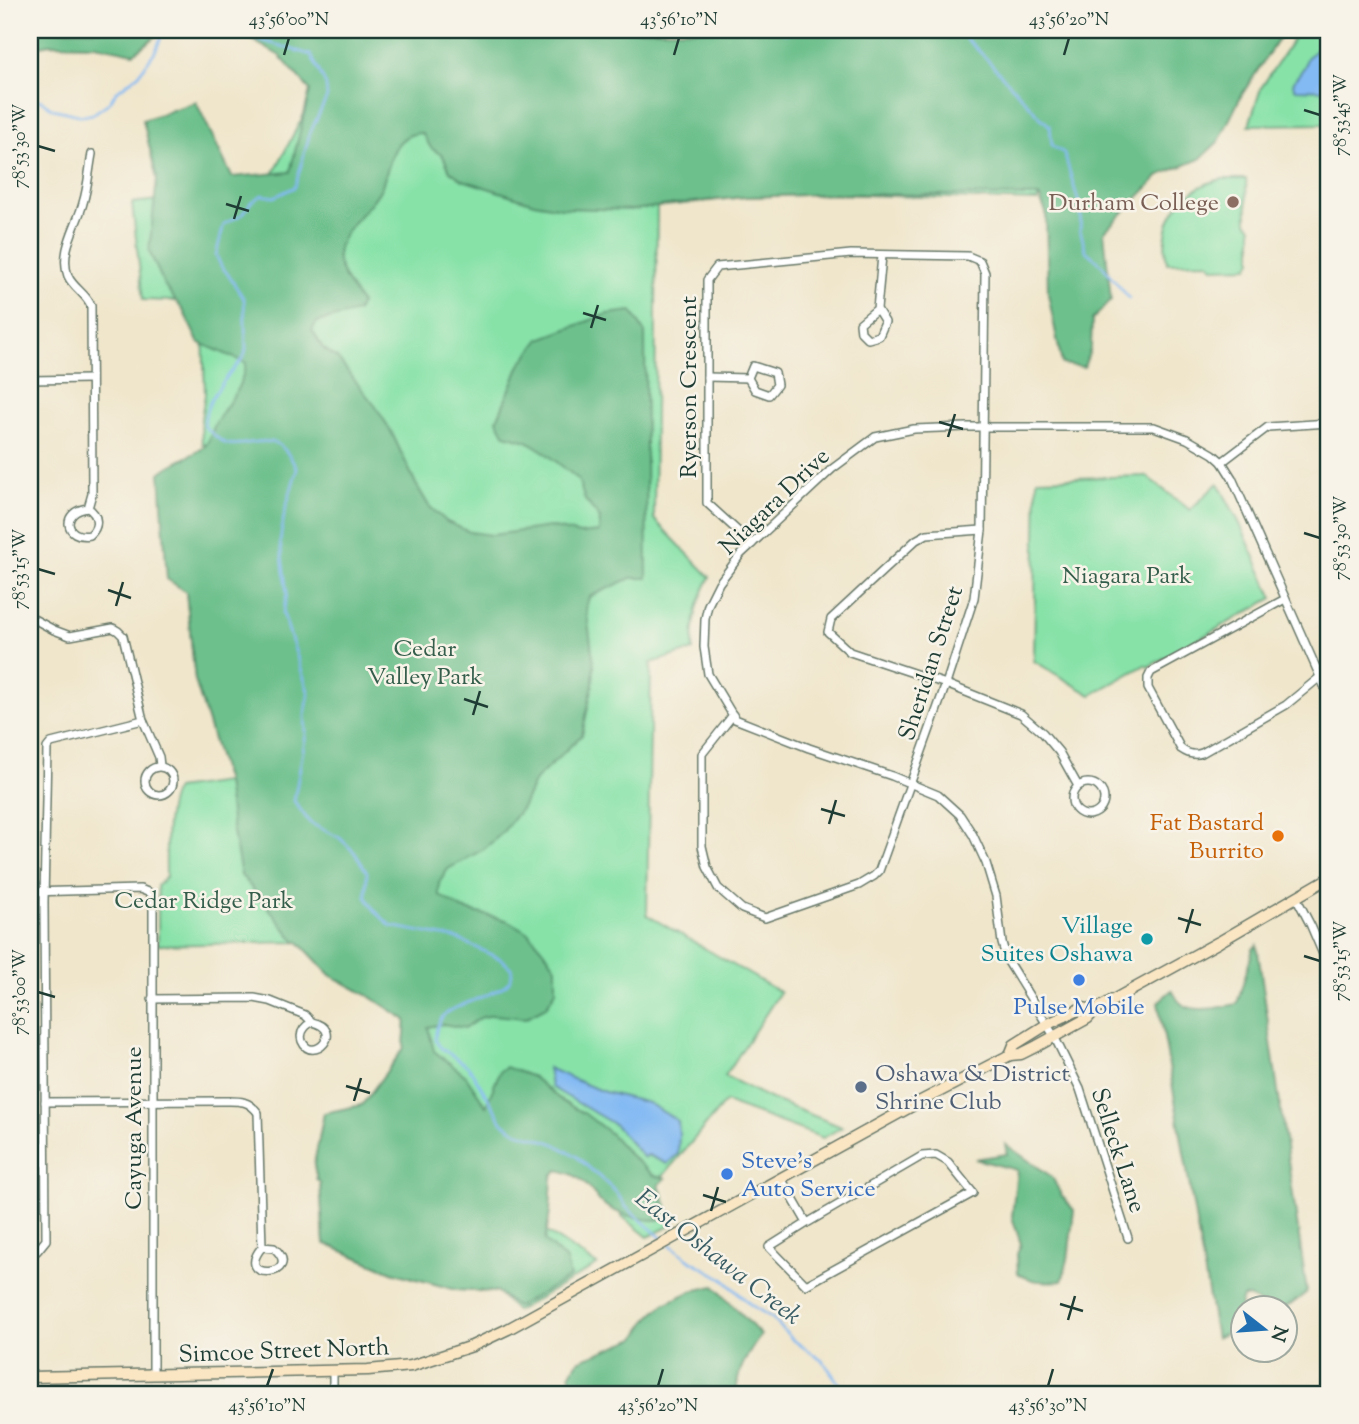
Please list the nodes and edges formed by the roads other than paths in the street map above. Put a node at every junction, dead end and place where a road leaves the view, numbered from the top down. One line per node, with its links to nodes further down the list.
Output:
1 (92, 154): 6 (street)
2 (882, 256): 3 (street); 4 (street, Ryerson Crescent); 9 (street, Ryerson Crescent)
3 (877, 309)
4 (707, 377): 5 (street); 13 (street, Ryerson Crescent)
5 (748, 378): 5 (street)
6 (91, 379): 7 (street); 11 (street)
7 (30, 380)
8 (1329, 423): 10 (street)
9 (983, 427): 10 (street, Niagara Drive); 12 (street, Sheridan Street); 13 (street, Niagara Drive)
10 (1222, 462): 14 (street, Niagara Drive)
11 (88, 508)
12 (982, 530): 18 (street, Sheridan Street); 18 (street)
13 (752, 544): 20 (street, Niagara Drive)
14 (1285, 599): 17 (street, Niagara Drive); 17 (street)
15 (30, 617): 21 (street)
16 (1329, 671): 17 (street)
17 (1320, 677): 19 (street, Niagara Drive)
18 (947, 684): 23 (street, Sheridan Street); 24 (street)
19 (1329, 697)
20 (733, 715): 23 (street); 23 (street, Sheridan Street)
21 (143, 720): 22 (street); 27 (street)
22 (160, 766): 22 (street)
23 (911, 784): 33 (street)
24 (1079, 786): 24 (street)
25 (1329, 878): 28 (main road, Simcoe Street North)
26 (30, 892): 27 (street)
27 (44, 892): 30 (street, Cayuga Avenue); 36 (street)
28 (1296, 897): 29 (street); 31 (main road, Simcoe Street North)
29 (1329, 968)
30 (152, 999): 32 (street); 37 (street, Cayuga Avenue)
31 (1096, 1010): 33 (main road, Simcoe Street North); 34 (main road, Simcoe Street North)
32 (312, 1022)
33 (1046, 1025): 34 (street); 35 (main road, Simcoe Street North)
34 (1054, 1036): 35 (main road, Simcoe Street North); 40 (street, Selleck Lane)
35 (1010, 1055): 38 (main road, Simcoe Street North)
36 (45, 1102): 37 (street); 42 (street)
37 (152, 1102): 41 (street); 44 (street, Cayuga Avenue)
38 (781, 1178): 39 (street); 43 (main road, Simcoe Street North)
39 (807, 1223): 39 (street)
40 (1128, 1238)
41 (262, 1247)
42 (30, 1252)
43 (333, 1371): 44 (main road, Simcoe Street North); 46 (street)
44 (153, 1376): 45 (main road, Simcoe Street North)
45 (30, 1377)
46 (333, 1394)

